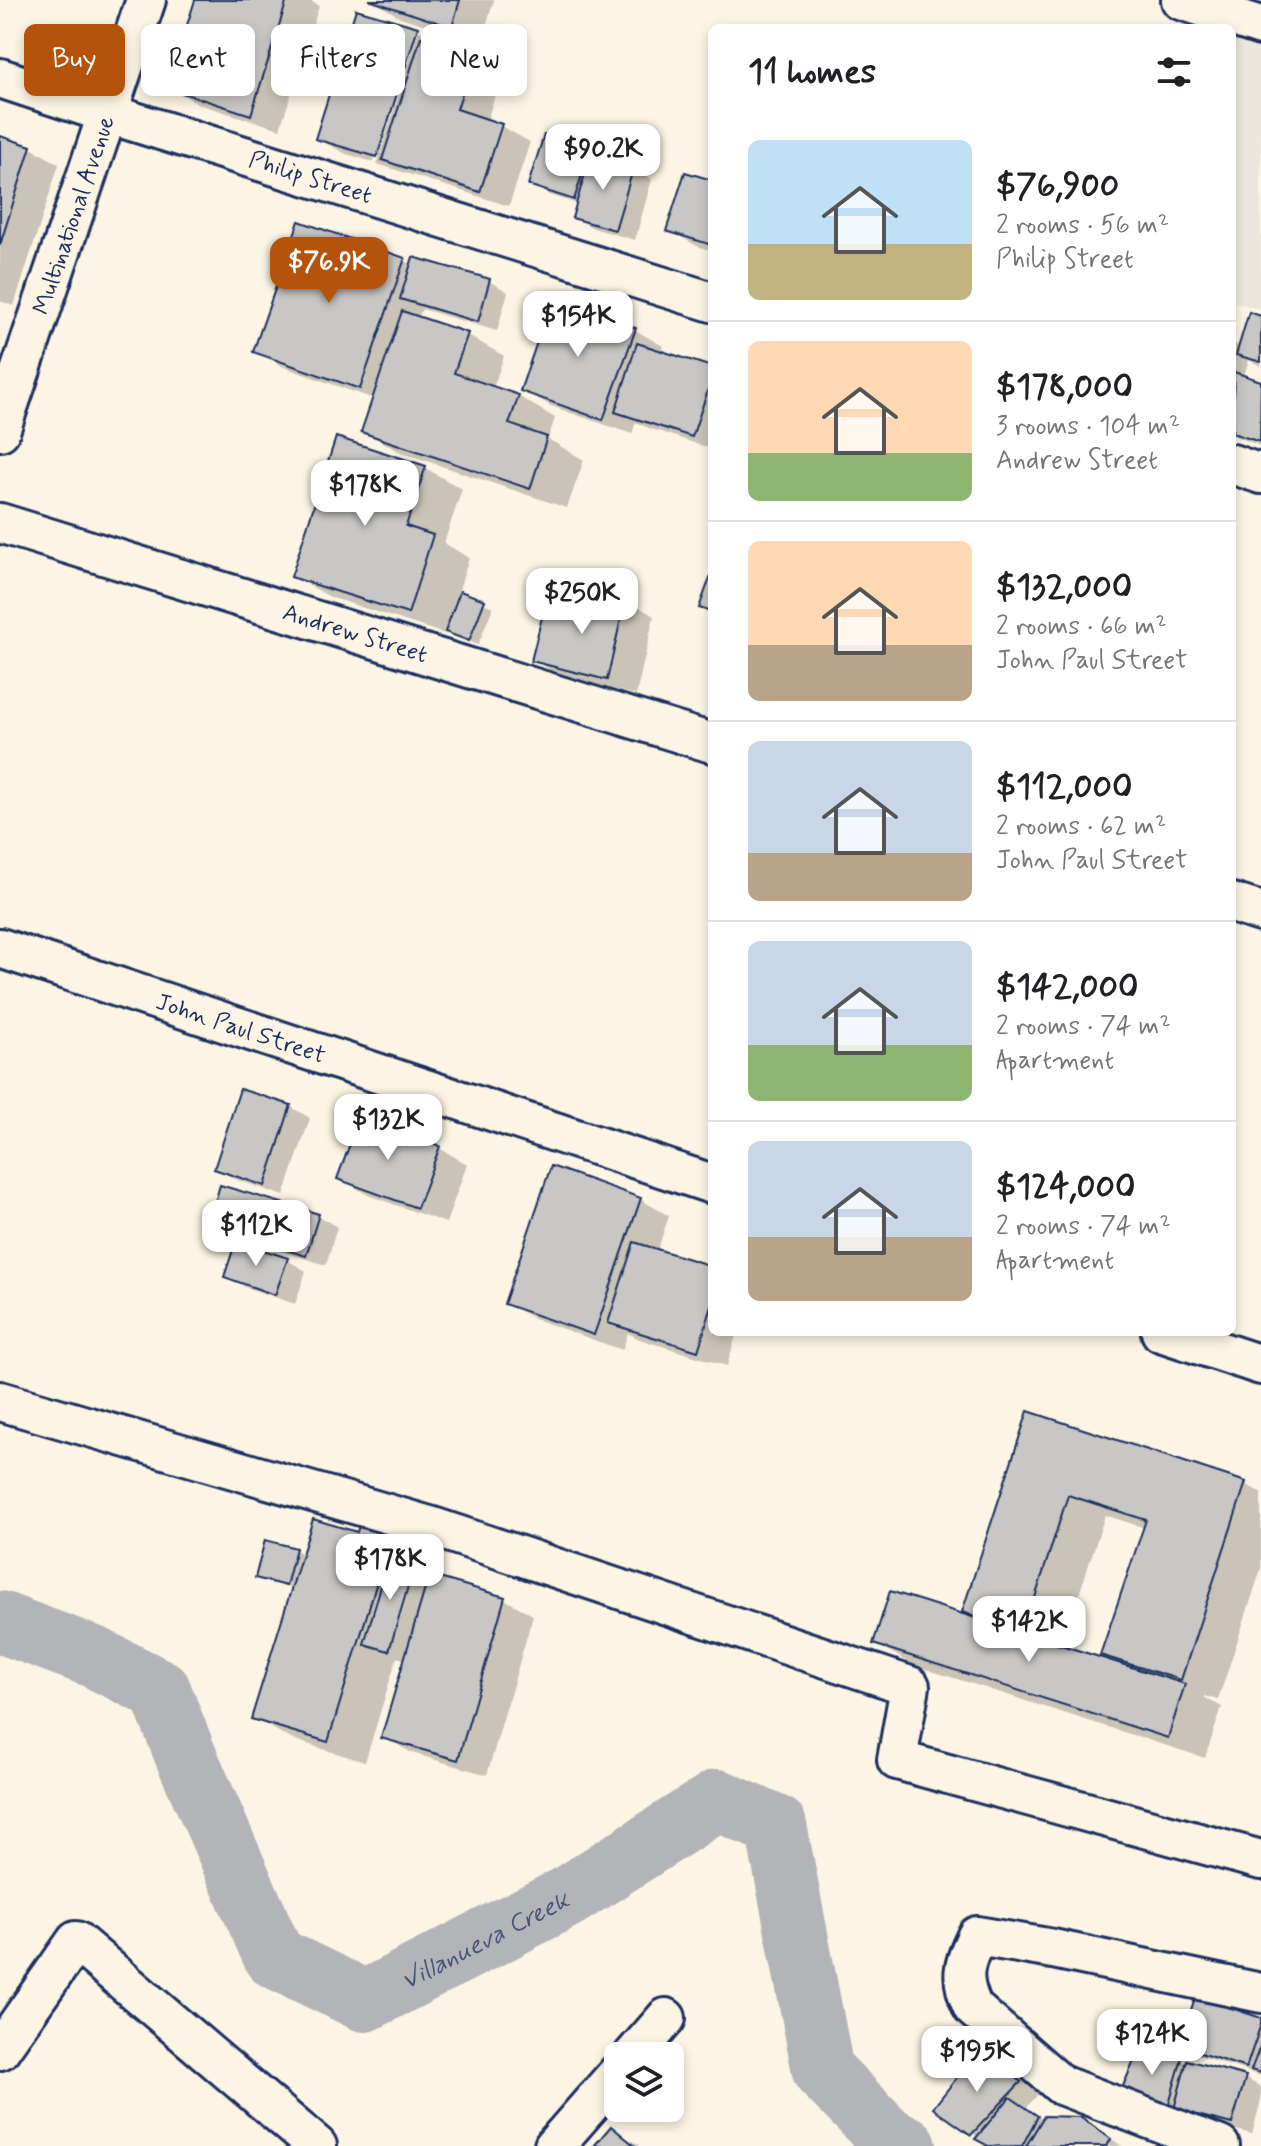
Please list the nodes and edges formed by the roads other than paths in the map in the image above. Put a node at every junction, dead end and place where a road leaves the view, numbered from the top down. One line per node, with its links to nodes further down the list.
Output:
1 (146, 0): 5 (street, Multinational Avenue)
2 (1181, 0): 3 (street)
3 (1261, 26)
4 (0, 78): 5 (street, Philip Street)
5 (106, 113): 6 (street, Philip Street); 7 (street, Multinational Avenue)
6 (708, 301)
7 (0, 431)
8 (1236, 465): 9 (street)
9 (1261, 474)
10 (0, 523): 11 (street, Andrew Street)
11 (708, 742)
12 (1236, 904): 13 (street)
13 (1261, 912)
14 (0, 948): 15 (street, John Paul Street)
15 (708, 1183)
16 (1173, 1336): 17 (street)
17 (1261, 1365)
18 (0, 1401): 19 (street)
19 (1261, 1860)
20 (1261, 1993): 27 (street)
21 (666, 2018): 22 (street)
22 (645, 2042)
23 (0, 2050): 25 (street)
24 (604, 2089): 26 (street)
25 (317, 2146)
26 (554, 2146)
27 (1220, 2146)

